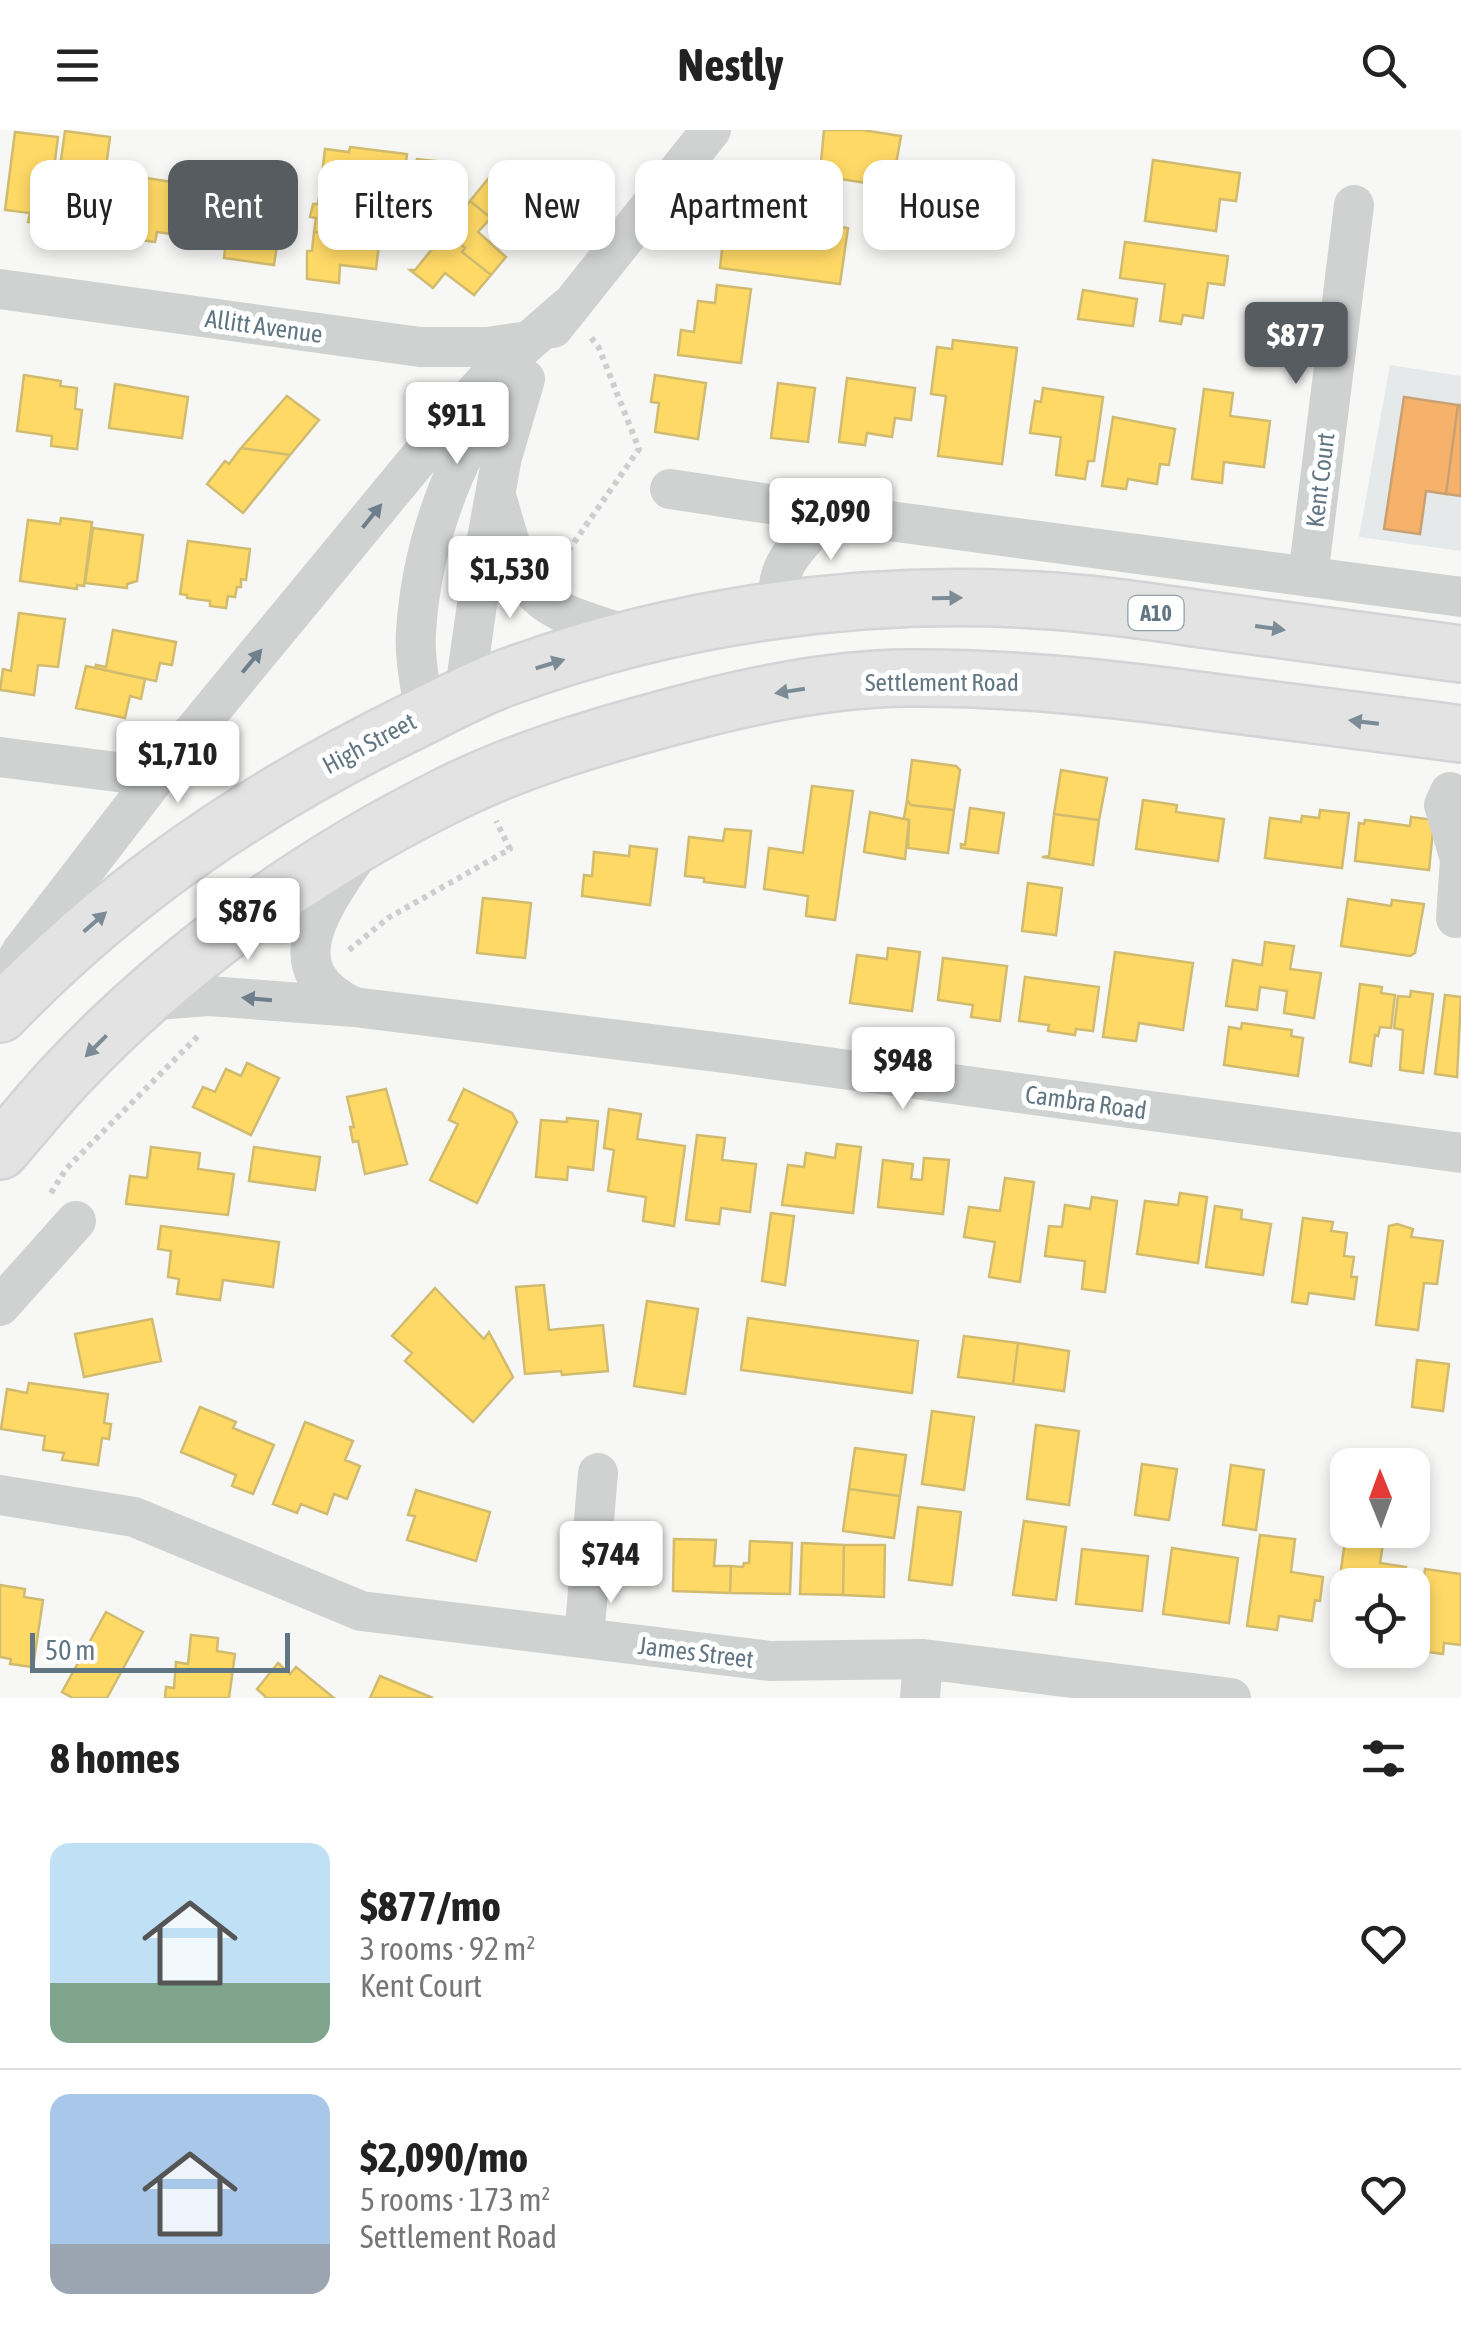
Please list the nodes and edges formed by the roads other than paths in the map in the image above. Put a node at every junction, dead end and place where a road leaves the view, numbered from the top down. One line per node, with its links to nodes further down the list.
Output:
1 (710, 130): 4 (street, High Street)
2 (1354, 205): 8 (street, Kent Court)
3 (0, 289): 4 (street, Allitt Avenue)
4 (534, 345): 6 (street, High Street); 14 (street, High Street); 17 (street, High Street, one-way to 4)
5 (670, 488): 7 (street)
6 (496, 495): 11 (street); 14 (street, High Street)
7 (829, 513): 8 (street); 10 (street)
8 (1308, 577): 9 (street)
9 (1461, 598)
10 (784, 609): 11 (highway, A10); 12 (highway, A10, one-way to 12); 13 (highway)
11 (637, 638): 14 (highway, A10, one-way to 11)
12 (1461, 654)
13 (870, 680): 15 (highway, Settlement Road, one-way to 13); 18 (highway, Settlement Road, one-way to 18)
14 (445, 706): 18 (highway); 25 (highway, High Street / A10, one-way to 14)
15 (1456, 733): 19 (street)
16 (0, 757): 17 (street)
17 (156, 778): 22 (street, High Street)
18 (444, 797): 20 (highway)
19 (1456, 797): 21 (street)
20 (368, 839): 23 (highway); 24 (street)
21 (1456, 918)
22 (0, 987)
23 (143, 1001): 24 (street, Cambra Road, one-way to 23); 26 (highway, one-way to 26)
24 (354, 1007): 27 (street, Cambra Road)
25 (0, 1014)
26 (0, 1151)
27 (1461, 1154)
28 (76, 1221): 29 (street)
29 (0, 1306)
30 (598, 1474): 32 (street)
31 (0, 1495): 32 (street, James Street)
32 (584, 1638): 33 (street, James Street)
33 (921, 1679): 34 (street, James Street)
34 (1054, 1686): 35 (street, James Street)
35 (1231, 1698)

